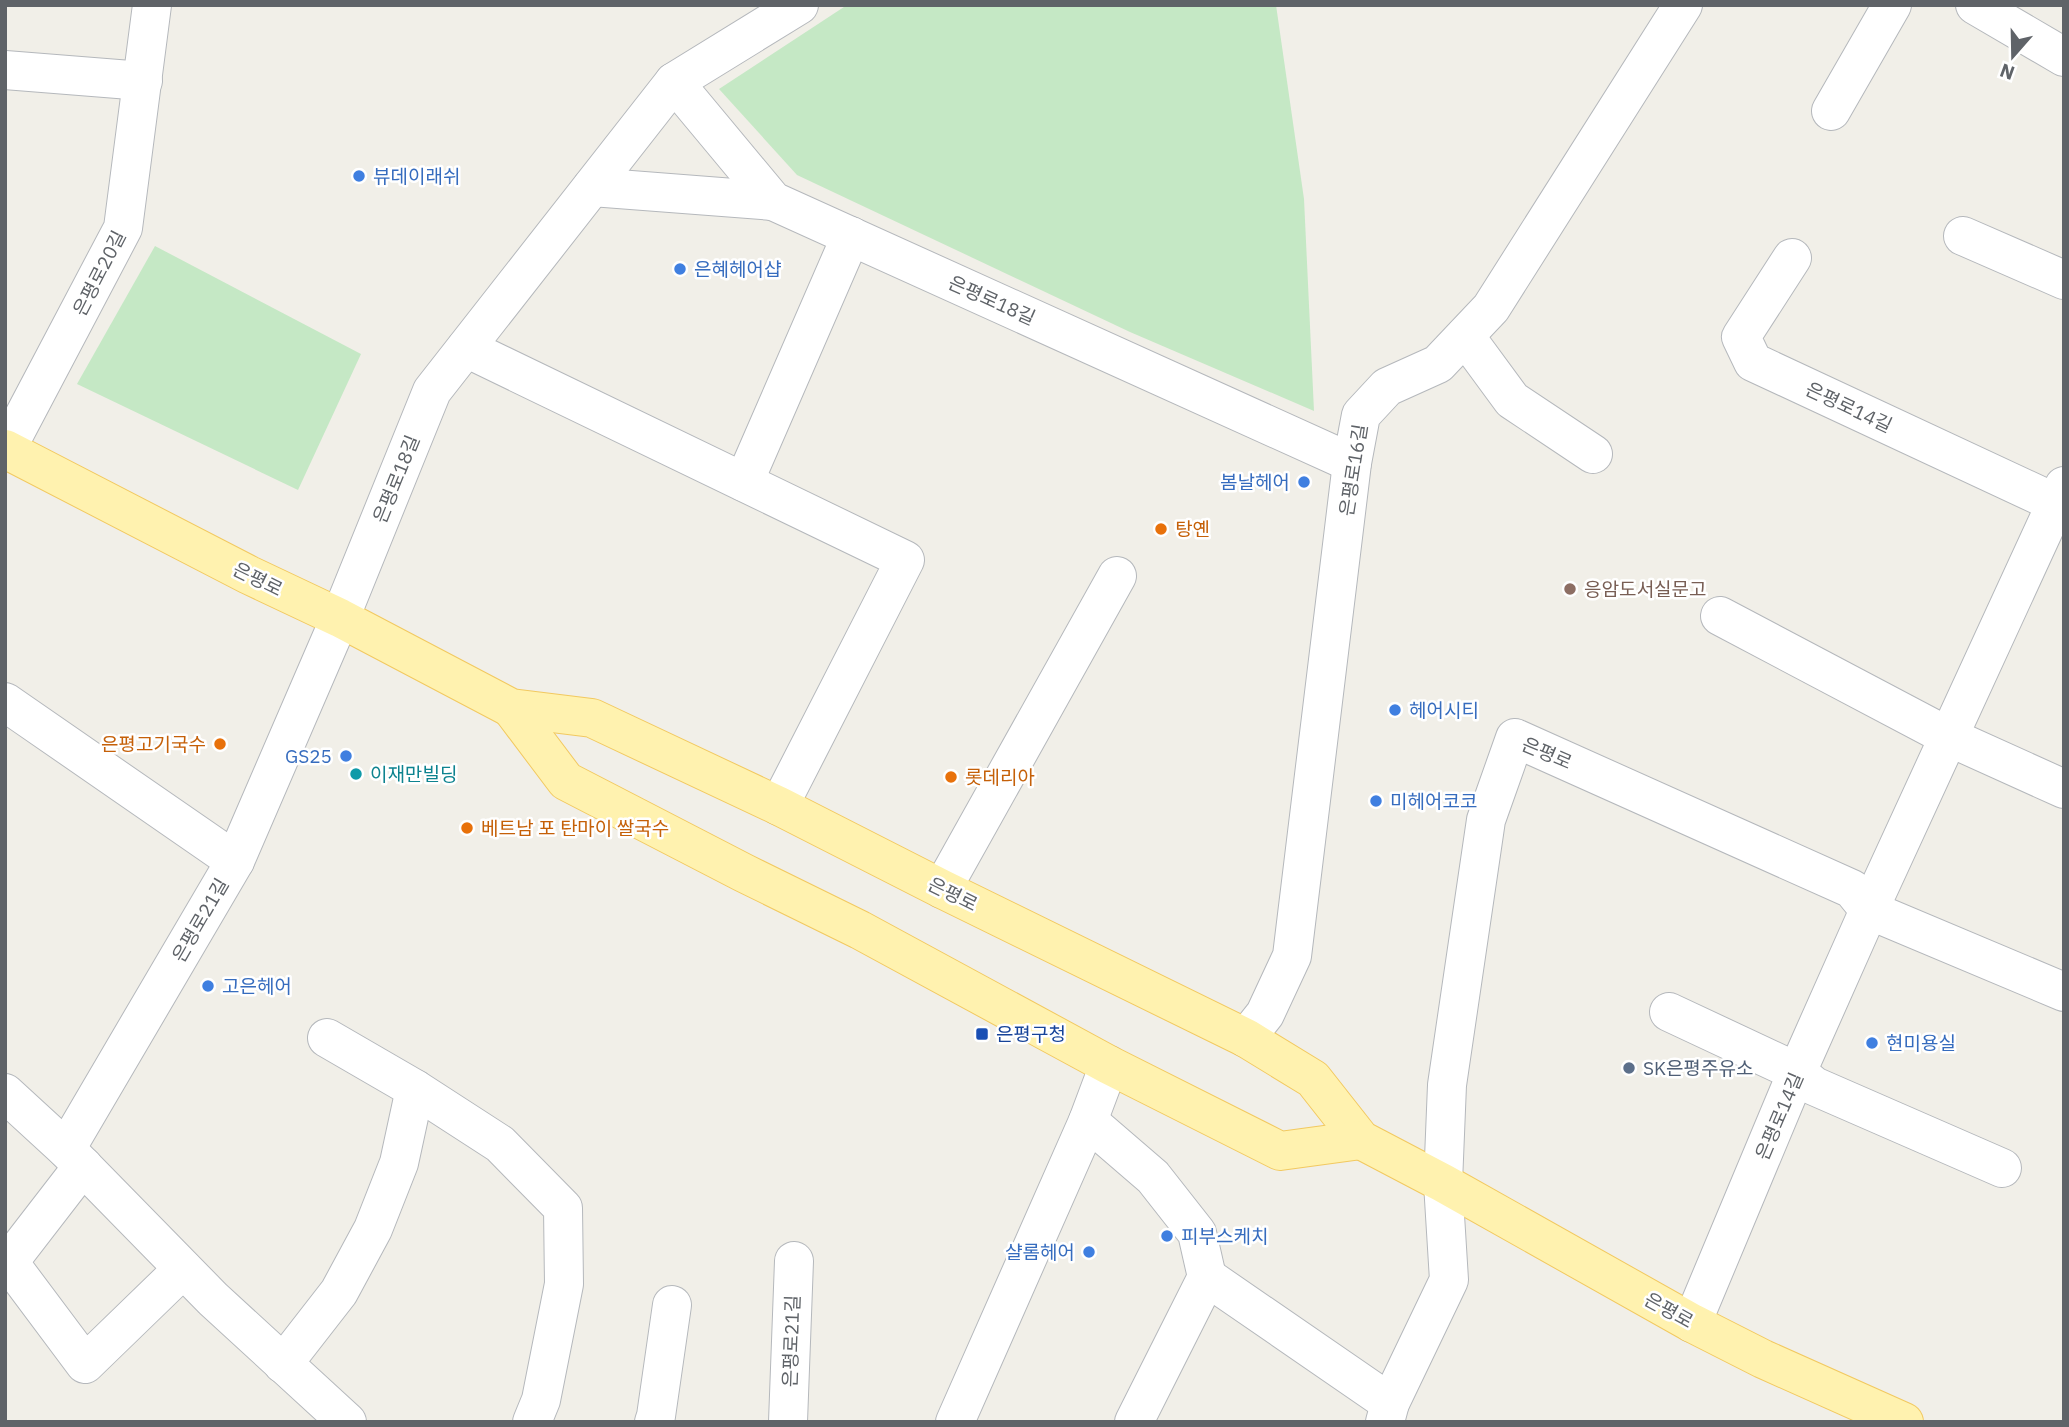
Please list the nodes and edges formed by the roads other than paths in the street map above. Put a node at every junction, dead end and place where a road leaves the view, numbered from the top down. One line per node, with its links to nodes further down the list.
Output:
1 (152, 5): 8 (street, 은평로20길)
2 (799, 5): 9 (street, 은평로18길)
3 (1683, 5): 17 (street, 은평로16길)
4 (1892, 5): 10 (street)
5 (1975, 5): 6 (street)
6 (2064, 57)
7 (5, 70): 8 (street)
8 (143, 81): 19 (street, 은평로20길)
9 (674, 82): 11 (street, 은평로18길); 12 (street, 은평로18길)
10 (1831, 111)
11 (592, 187): 12 (street); 18 (street, 은평로18길)
12 (773, 201): 13 (street, 은평로18길)
13 (851, 236): 21 (street, 은평로18길); 22 (street)
14 (1963, 236): 16 (street)
15 (1792, 258): 23 (street, 은평로14길)
16 (2064, 280)
17 (1465, 336): 20 (street); 21 (street, 은평로16길)
18 (466, 348): 22 (street); 26 (street, 은평로18길)
19 (6, 450): 26 (main road, 은평로)
20 (1592, 454)
21 (1352, 463): 38 (street, 은평로16길)
22 (744, 482): 31 (street)
23 (2061, 499): 29 (street, 은평로14길)
24 (1117, 576): 33 (street)
25 (1720, 617): 29 (street)
26 (340, 618): 28 (main road, 은평로); 32 (street, 은평로18길)
27 (5, 702): 32 (street, 은평로21길)
28 (511, 708): 31 (main road, 은평로); 39 (main road, 은평로)
29 (1949, 737): 30 (street); 34 (street, 은평로14길)
30 (2064, 789)
31 (779, 806): 33 (main road, 은평로)
32 (235, 861): 45 (street, 은평로21길)
33 (942, 889): 38 (main road, 은평로)
34 (1869, 910): 35 (street); 40 (street, 은평로14길); 47 (street, 은평로)
35 (2064, 992)
36 (1669, 1012): 40 (street)
37 (327, 1038): 41 (street)
38 (1246, 1038): 44 (main road, 은평로)
39 (1110, 1065): 43 (street); 44 (main road, 은평로)
40 (1797, 1072): 46 (street); 53 (street, 은평로14길)
41 (415, 1089): 54 (street); 58 (street)
42 (5, 1093): 45 (street)
43 (1088, 1121): 51 (street); 56 (street)
44 (1362, 1140): 47 (main road, 은평로)
45 (74, 1157): 49 (street, 은평로21길); 50 (street)
46 (2002, 1168)
47 (1443, 1183): 53 (main road, 은평로); 55 (street)
48 (794, 1261): 60 (street, 은평로21길)
49 (7, 1262): 50 (street)
50 (183, 1269): 54 (street)
51 (1207, 1278): 55 (street); 61 (street)
52 (672, 1304): 59 (street)
53 (1692, 1323): 62 (main road, 은평로)
54 (284, 1364): 57 (street)
55 (1387, 1412)
56 (967, 1417)
57 (347, 1422)
58 (532, 1422)
59 (654, 1422)
60 (788, 1422)
61 (1134, 1422)
62 (1903, 1422)

